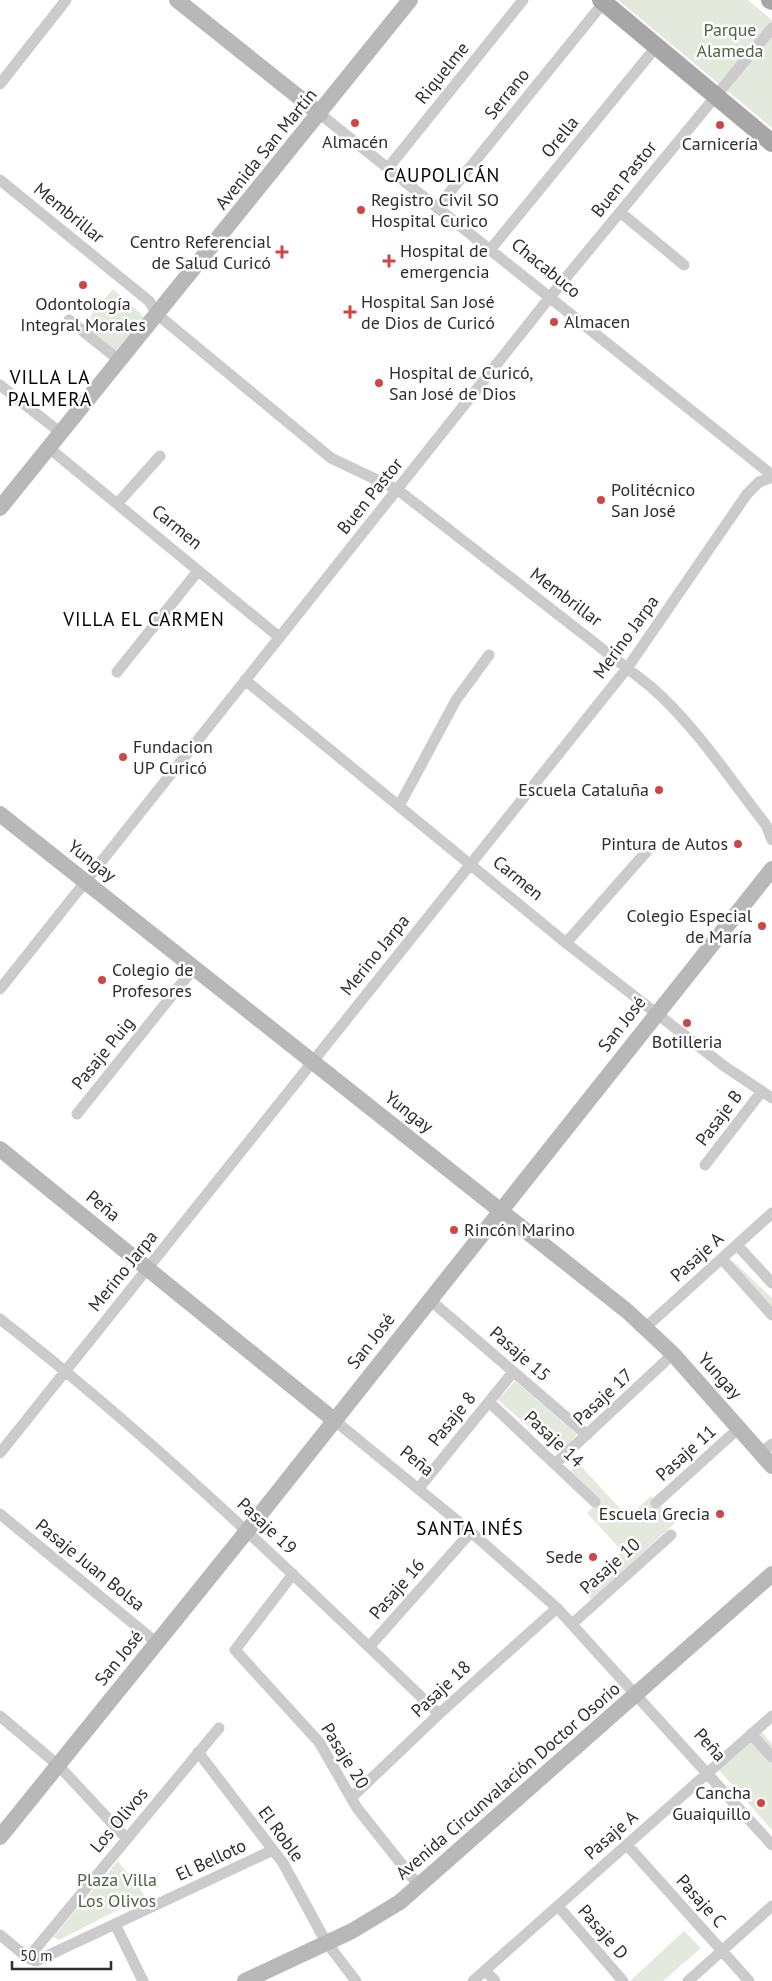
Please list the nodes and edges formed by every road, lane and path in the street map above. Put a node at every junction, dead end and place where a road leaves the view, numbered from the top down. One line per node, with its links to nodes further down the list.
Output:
1 (66, 0): 8 (street)
2 (178, 0): 10 (street, Chacabuco)
3 (410, 0): 10 (street, Avenida San Martín)
4 (524, 0): 12 (street, Riquelme)
5 (603, 1): 7 (main road); 14 (street, Serrano)
6 (772, 28): 9 (street, Buen Pastor)
7 (656, 47): 9 (main road); 16 (street, Orella)
8 (0, 84)
9 (714, 96): 11 (main road); 15 (street, Buen Pastor)
10 (320, 114): 12 (street, Chacabuco); 19 (street, Avenida San Martín)
11 (772, 143)
12 (388, 168): 14 (street, Chacabuco)
13 (0, 180): 19 (street, Membrillar)
14 (437, 208): 16 (street, Chacabuco)
15 (620, 212): 17 (street); 18 (street, Buen Pastor)
16 (490, 250): 18 (street, Chacabuco)
17 (684, 265)
18 (550, 297): 26 (street, Chacabuco); 27 (street, Buen Pastor)
19 (158, 315): 21 (street, Avenida San Martín); 27 (street, Membrillar)
20 (69, 320): 21 (street)
21 (120, 361): 23 (street, Avenida San Martín)
22 (0, 385): 23 (street)
23 (61, 433): 24 (street, Avenida San Martín)
24 (49, 448): 28 (street, Avenida San Martín); 29 (street, Carmen)
25 (160, 456): 29 (street)
26 (772, 476): 33 (street, Merino Jarpa)
27 (398, 490): 31 (street, Buen Pastor); 33 (street, Membrillar)
28 (1, 504)
29 (117, 504): 30 (street, Carmen)
30 (198, 571): 31 (street, Carmen); 34 (street)
31 (279, 637): 35 (street, Buen Pastor)
32 (489, 655): 36 (street)
33 (628, 666): 38 (street, Membrillar); 40 (street, Merino Jarpa)
34 (117, 672)
35 (245, 680): 36 (street, Carmen); 42 (street, Buen Pastor)
36 (399, 806): 40 (street, Carmen)
37 (0, 814): 42 (street, Yungay)
38 (772, 840)
39 (647, 851): 43 (street)
40 (470, 864): 43 (street, Carmen); 47 (street, Merino Jarpa)
41 (772, 869): 46 (street, San José)
42 (85, 881): 44 (street, Yungay); 45 (street, Buen Pastor)
43 (566, 943): 46 (street, Carmen)
44 (194, 968): 47 (street, Yungay); 50 (street, Pasaje Puig)
45 (0, 988)
46 (656, 1013): 48 (street, Carmen); 53 (street, San José)
47 (313, 1061): 53 (street, Yungay); 57 (street, Merino Jarpa)
48 (762, 1091): 49 (street, Carmen); 52 (street, Pasaje B)
49 (772, 1098)
50 (77, 1114)
51 (0, 1149): 57 (street, Peña)
52 (705, 1165)
53 (501, 1210): 59 (street, San José); 62 (street, Yungay)
54 (772, 1213): 55 (street, Pasaje A)
55 (737, 1245): 56 (street, Pasaje A); 58 (street)
56 (722, 1259): 60 (street); 62 (street, Pasaje A)
57 (147, 1268): 64 (street, Merino Jarpa); 67 (street, Peña)
58 (772, 1283)
59 (430, 1300): 65 (street, Pasaje 15); 67 (street, San José)
60 (772, 1315)
61 (0, 1319): 64 (street, Pasaje 19)
62 (646, 1327): 63 (street, Yungay)
63 (674, 1354): 68 (street, Yungay); 69 (street, Pasaje 17)
64 (66, 1370): 70 (street, Merino Jarpa); 77 (street, Pasaje 19)
65 (513, 1372): 66 (street, Pasaje 8); 69 (street, Pasaje 15)
66 (489, 1402): 72 (street, Pasaje 14); 73 (street, Pasaje 8)
67 (334, 1420): 73 (street, Peña); 77 (street, San José)
68 (739, 1428): 71 (street, Yungay); 75 (street, Pasaje 11)
69 (587, 1435): 72 (street, Pasaje 17)
70 (0, 1453)
71 (768, 1454)
72 (555, 1464): 74 (street, Pasaje 14)
73 (419, 1488): 78 (street, Peña)
74 (595, 1502)
75 (656, 1503)
76 (0, 1514): 84 (street, Pasaje Juan Bolsa)
77 (248, 1531): 80 (street, Pasaje 19); 84 (street, San José)
78 (471, 1532): 82 (street, Peña); 85 (street, Pasaje 16)
79 (671, 1535): 83 (street, Pasaje 10)
80 (293, 1574): 85 (street, Pasaje 19); 96 (street, Pasaje 20)
81 (772, 1574): 86 (street, Avenida Circunvalación Doctor Osorio)
82 (557, 1608): 83 (street, Peña); 87 (street, Pasaje 18)
83 (572, 1624): 86 (street, Peña)
84 (157, 1643): 94 (street, San José)
85 (369, 1647): 87 (street, Pasaje 19)
86 (637, 1694): 95 (street, Peña); 102 (street, Avenida Circunvalación Doctor Osorio)
87 (439, 1714): 96 (street, Pasaje 18)
88 (0, 1716): 94 (street)
89 (772, 1716): 91 (street, Pasaje A)
90 (219, 1728): 92 (street, Los Olivos)
91 (752, 1734): 93 (street); 95 (street, Pasaje A)
92 (198, 1752): 98 (street, Los Olivos); 101 (street, El Roble)
93 (772, 1757)
94 (58, 1765): 97 (street, San José); 98 (street)
95 (708, 1773): 99 (street, Pasaje A); 100 (street, Peña)
96 (351, 1798): 102 (street, Pasaje 20)
97 (0, 1837)
98 (126, 1838): 109 (street, Los Olivos)
99 (627, 1844): 103 (street, Pasaje A); 108 (street, Pasaje C)
100 (772, 1845)
101 (273, 1850): 105 (street, El Belloto); 107 (street, El Roble)
102 (419, 1886): 107 (street, Avenida Circunvalación Doctor Osorio)
103 (558, 1906): 110 (street, Pasaje A); 116 (street, Pasaje D)
104 (772, 1906): 108 (street)
105 (115, 1924): 109 (street, El Belloto); 111 (street)
106 (0, 1935): 109 (street)
107 (326, 1942): 112 (street, Avenida Circunvalación Doctor Osorio); 113 (street, El Roble)
108 (722, 1950): 117 (street); 118 (street, Pasaje C)
109 (28, 1958)
110 (485, 1970): 114 (street, Pasaje A); 115 (street)
111 (142, 1981)
112 (245, 1981)
113 (356, 1981)
114 (473, 1981)
115 (495, 1981)
116 (623, 1981)
117 (688, 1981)
118 (749, 1981)

